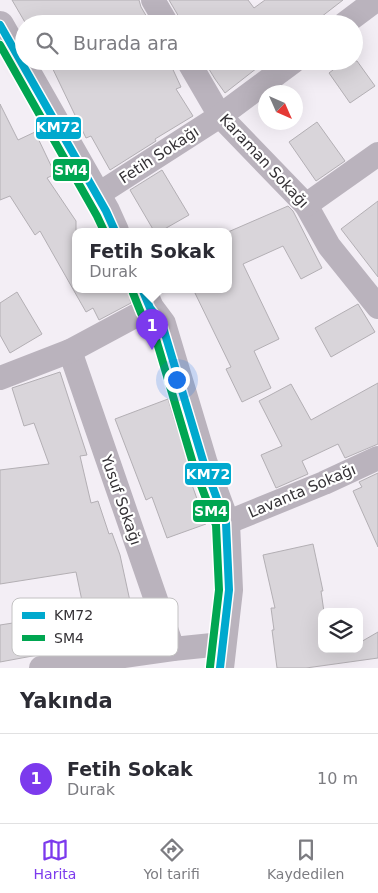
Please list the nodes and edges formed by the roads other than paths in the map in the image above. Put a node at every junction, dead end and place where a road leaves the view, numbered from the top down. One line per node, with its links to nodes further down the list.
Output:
1 (153, 0): 3 (street)
2 (376, 0): 4 (street)
3 (162, 15)
4 (356, 15)
5 (0, 25): 6 (street)
6 (15, 52)
7 (25, 70): 12 (street)
8 (193, 70): 10 (street, Karaman Sokağı)
9 (282, 70): 10 (street, Fetih Sokağı)
10 (220, 116): 12 (street, Fetih Sokağı); 13 (street, Karaman Sokağı)
11 (378, 154): 13 (street)
12 (96, 195): 14 (street)
13 (306, 205): 16 (street, Karaman Sokağı)
14 (114, 228)
15 (146, 298): 17 (street); 20 (street)
16 (378, 307)
17 (70, 351): 18 (street); 21 (street, Yusuf Sokağı)
18 (0, 378)
19 (378, 458): 20 (street, Lavanta Sokağı)
20 (226, 523): 24 (street)
21 (155, 598)
22 (178, 650): 24 (street)
23 (124, 656): 25 (street)
24 (221, 656)
25 (41, 668)

